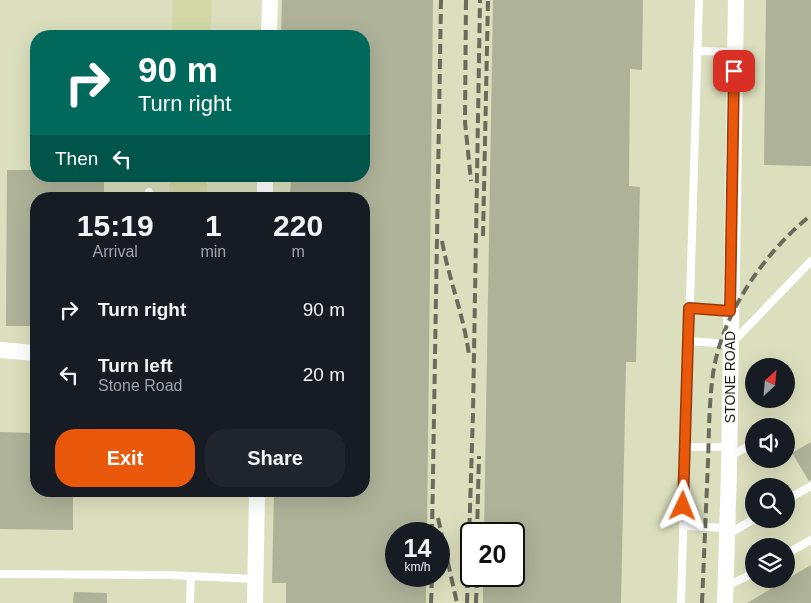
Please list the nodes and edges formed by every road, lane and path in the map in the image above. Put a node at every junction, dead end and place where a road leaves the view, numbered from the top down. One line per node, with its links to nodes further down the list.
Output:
1 (270, 0): 4 (street)
2 (698, 0): 5 (lane)
3 (736, 0): 6 (street, STONE ROAD)
4 (269, 30)
5 (697, 51): 6 (lane); 8 (lane)
6 (734, 52): 9 (street, STONE ROAD)
7 (811, 261): 11 (lane)
8 (689, 308): 9 (lane); 10 (lane)
9 (730, 311): 11 (street, STONE ROAD)
10 (688, 341): 11 (lane); 15 (lane)
11 (731, 344): 16 (street, STONE ROAD)
12 (0, 350): 13 (street)
13 (30, 352)
14 (745, 446): 16 (lane)
15 (685, 447): 16 (lane); 21 (lane)
16 (730, 452): 22 (street, STONE ROAD)
17 (811, 486): 18 (lane)
18 (795, 495)
19 (258, 497): 27 (street)
20 (745, 523): 22 (lane)
21 (683, 526): 22 (lane); 32 (lane)
22 (727, 532): 29 (street, STONE ROAD)
23 (811, 540): 24 (lane)
24 (795, 549)
25 (0, 574): 26 (lane)
26 (191, 576): 27 (lane); 30 (lane)
27 (255, 579): 31 (street)
28 (745, 579): 29 (lane)
29 (725, 595)
30 (190, 603)
31 (255, 603)
32 (680, 603)

